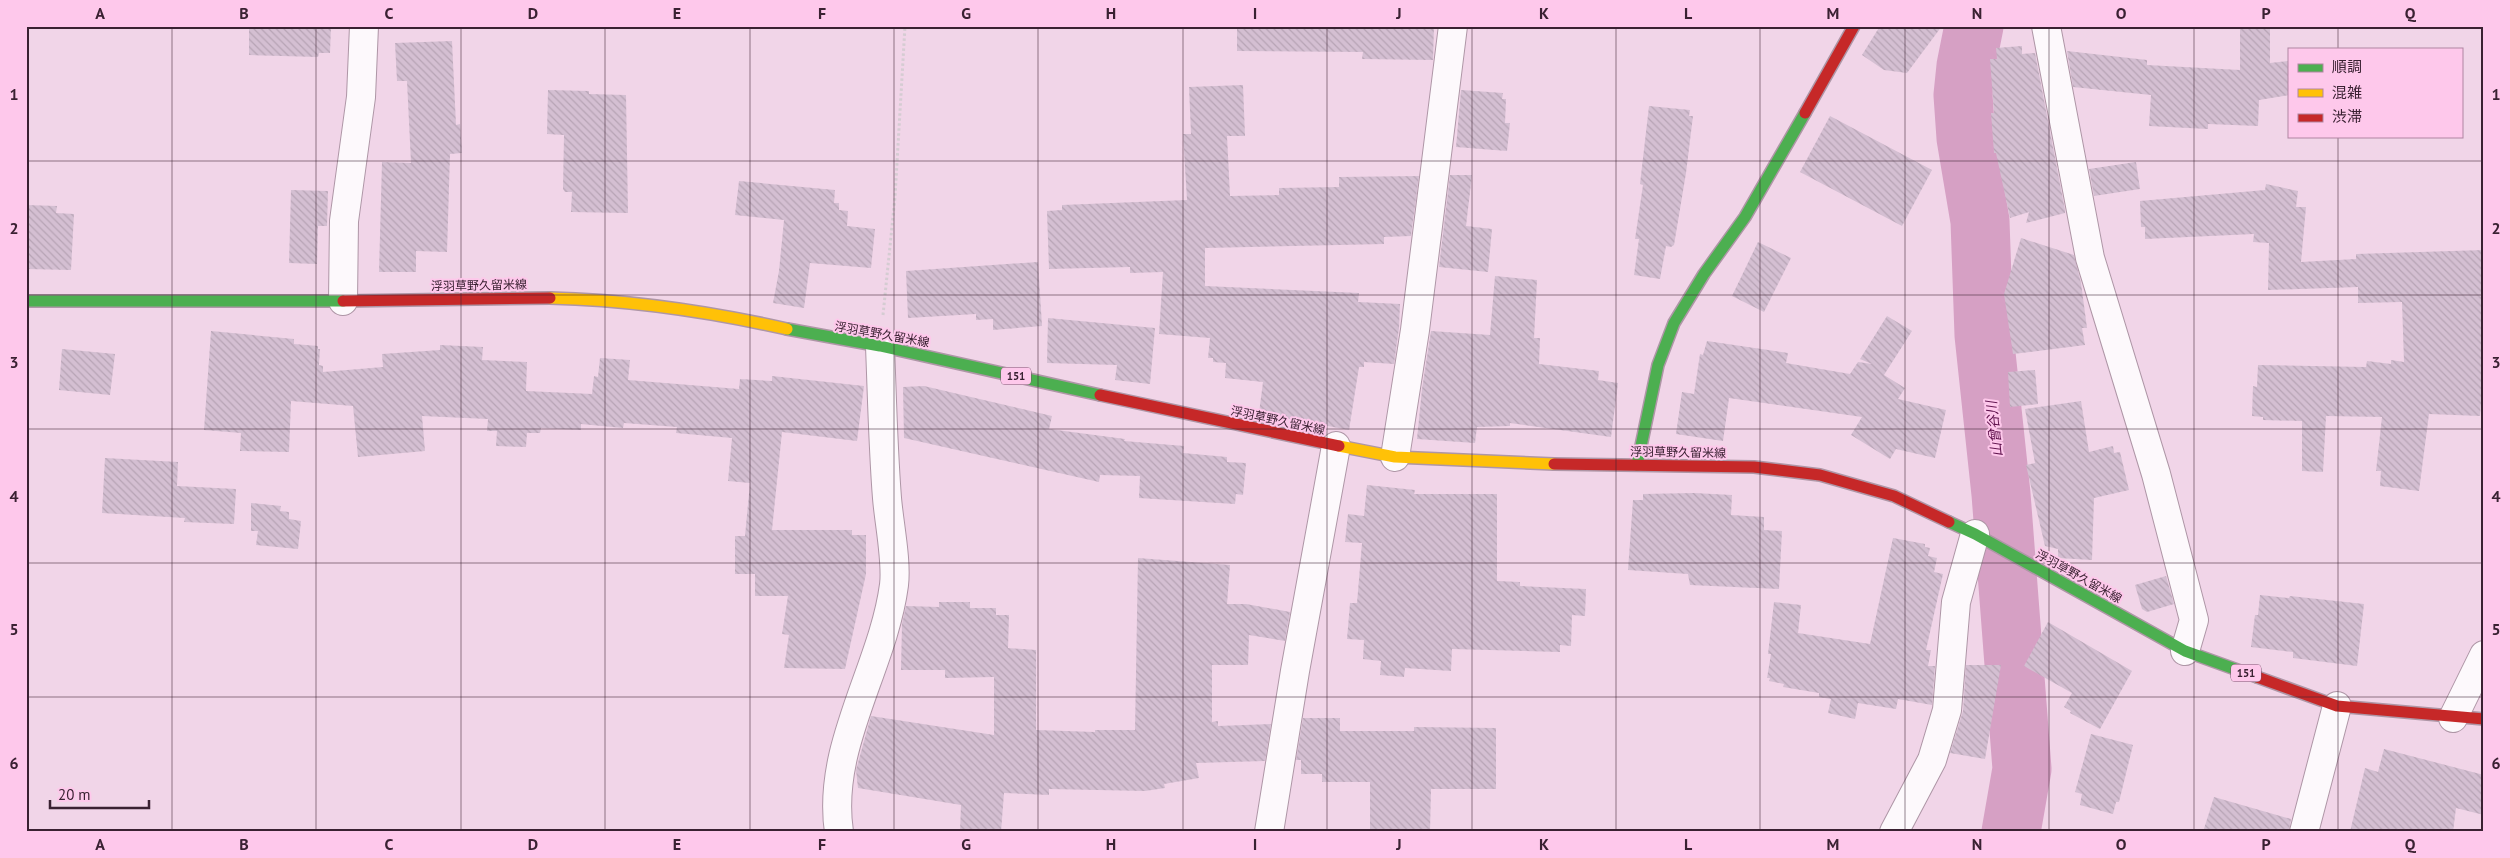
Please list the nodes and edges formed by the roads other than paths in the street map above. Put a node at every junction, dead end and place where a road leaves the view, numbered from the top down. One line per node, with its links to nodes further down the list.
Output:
1 (364, 26): 6 (street)
2 (1453, 26): 9 (street)
3 (1854, 26): 10 (main road)
4 (2046, 26): 12 (street)
5 (26, 301): 6 (main road, 浮羽草野久留米線 / 151)
6 (343, 301): 7 (main road, 浮羽草野久留米線 / 151)
7 (880, 346): 8 (main road, 浮羽草野久留米線 / 151); 17 (street)
8 (1336, 446): 9 (main road, 浮羽草野久留米線 / 151); 18 (street)
9 (1395, 457): 10 (main road, 浮羽草野久留米線 / 151)
10 (1637, 465): 11 (main road, 浮羽草野久留米線 / 151)
11 (1983, 538): 12 (main road, 浮羽草野久留米線 / 151); 19 (street)
12 (2185, 651): 14 (main road, 浮羽草野久留米線 / 151)
13 (2484, 655): 15 (street)
14 (2337, 706): 15 (main road, 浮羽草野久留米線 / 151); 20 (street)
15 (2453, 718): 16 (main road, 浮羽草野久留米線 / 151)
16 (2484, 719)
17 (839, 832)
18 (1270, 832)
19 (1894, 832)
20 (2304, 832)

